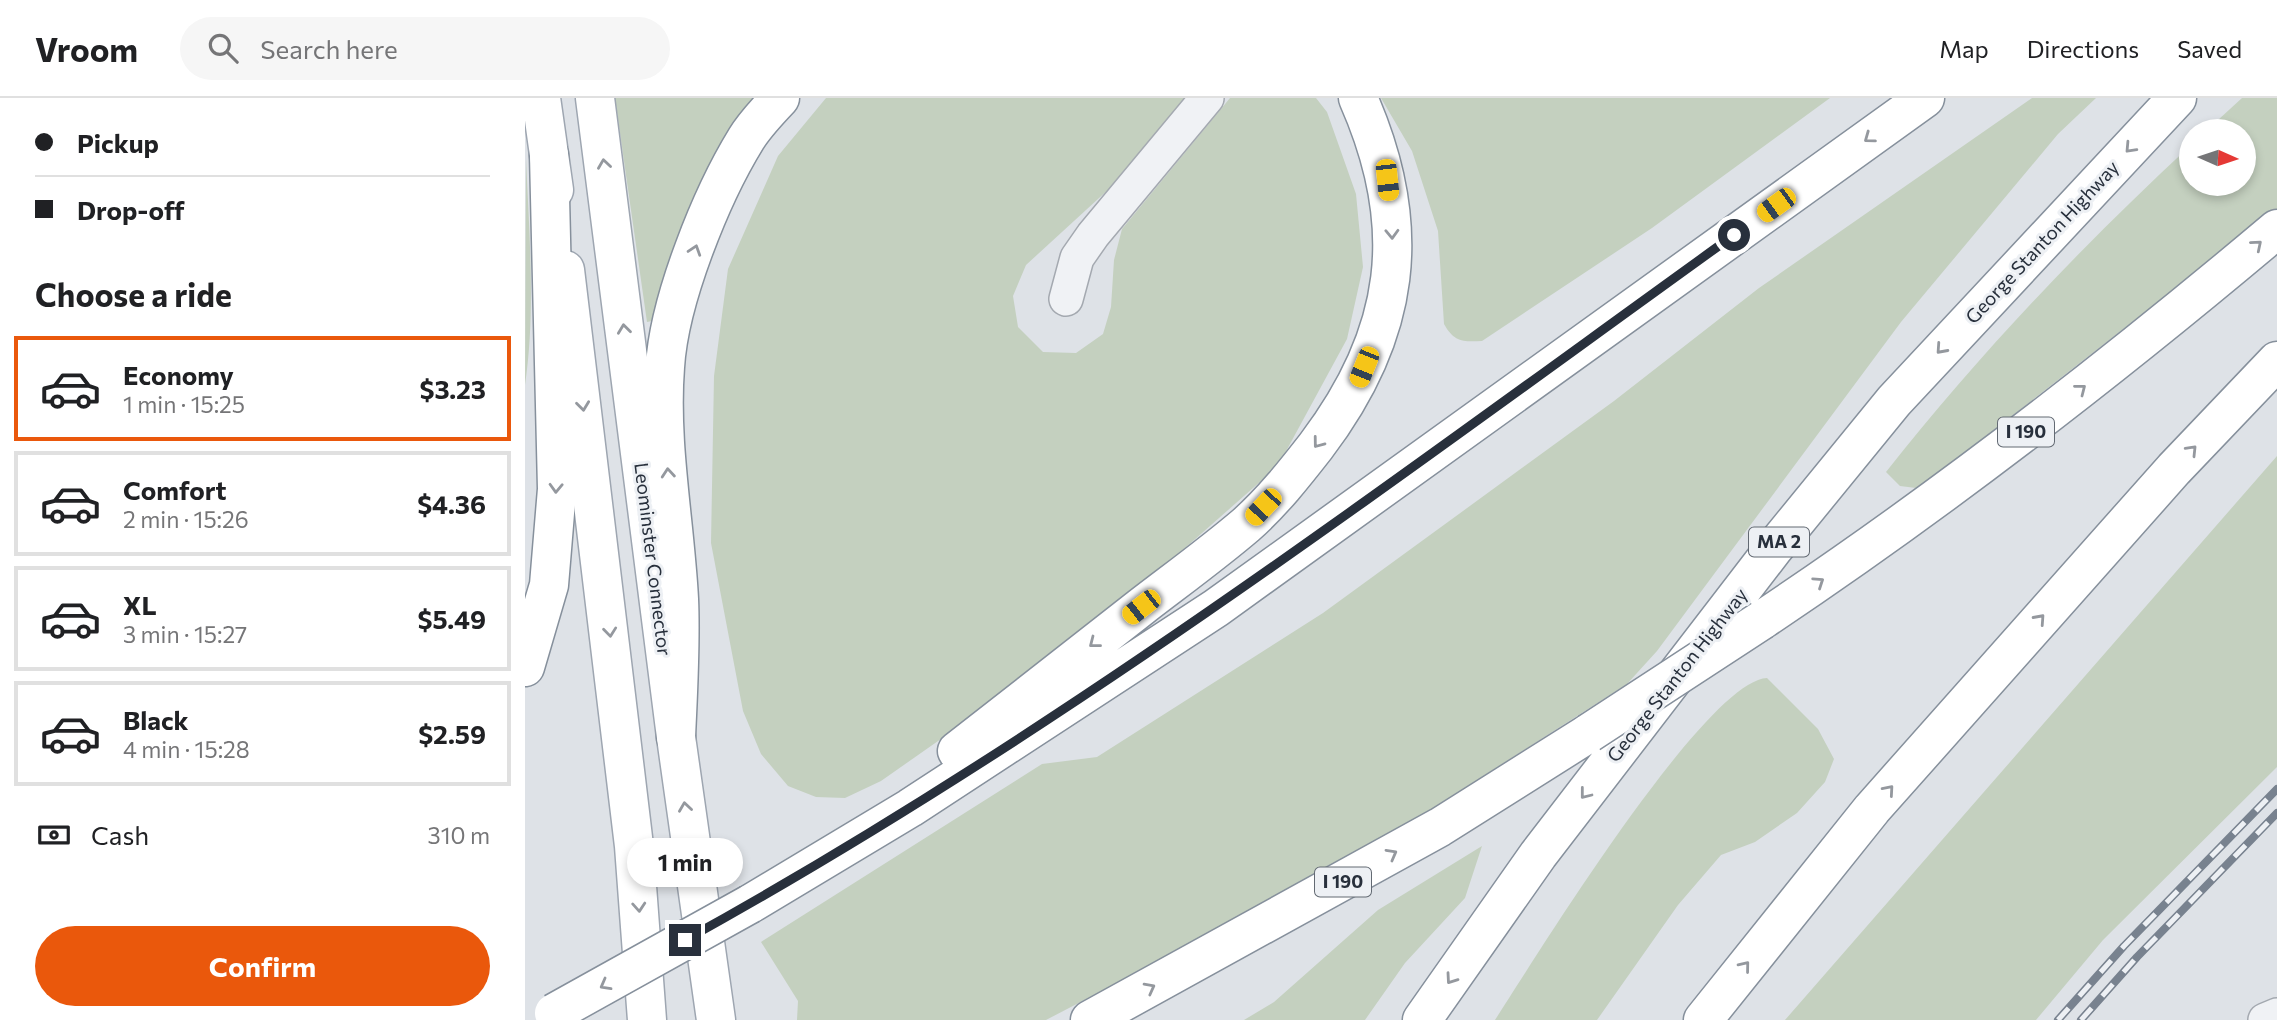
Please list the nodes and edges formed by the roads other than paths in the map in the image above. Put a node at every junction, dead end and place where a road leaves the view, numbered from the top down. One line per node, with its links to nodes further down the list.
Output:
1 (541, 98): 9 (main road)
2 (595, 98): 13 (main road, Leominster Connector, one-way to 2)
3 (780, 98): 13 (main road, one-way to 3)
4 (1207, 98): 10 (lane)
5 (1358, 98): 14 (main road, one-way to 14)
6 (1925, 98): 14 (main road, one-way to 14)
7 (2177, 98): 20 (main road, George Stanton Highway / MA 2, one-way to 20)
8 (2277, 229): 19 (main road, I 190, one-way to 8, bridge)
9 (561, 294): 12 (main road, one-way to 12); 17 (main road, one-way to 17)
10 (1066, 299)
11 (2277, 361): 21 (main road, one-way to 11)
12 (525, 667)
13 (676, 737): 18 (main road, Leominster Connector, one-way to 13)
14 (800, 873): 16 (main road, one-way to 16, bridge)
15 (2277, 1015): 22 (lane)
16 (547, 1016)
17 (647, 1020)
18 (716, 1020)
19 (1090, 1020)
20 (1422, 1020)
21 (1703, 1020)
22 (2265, 1020)

